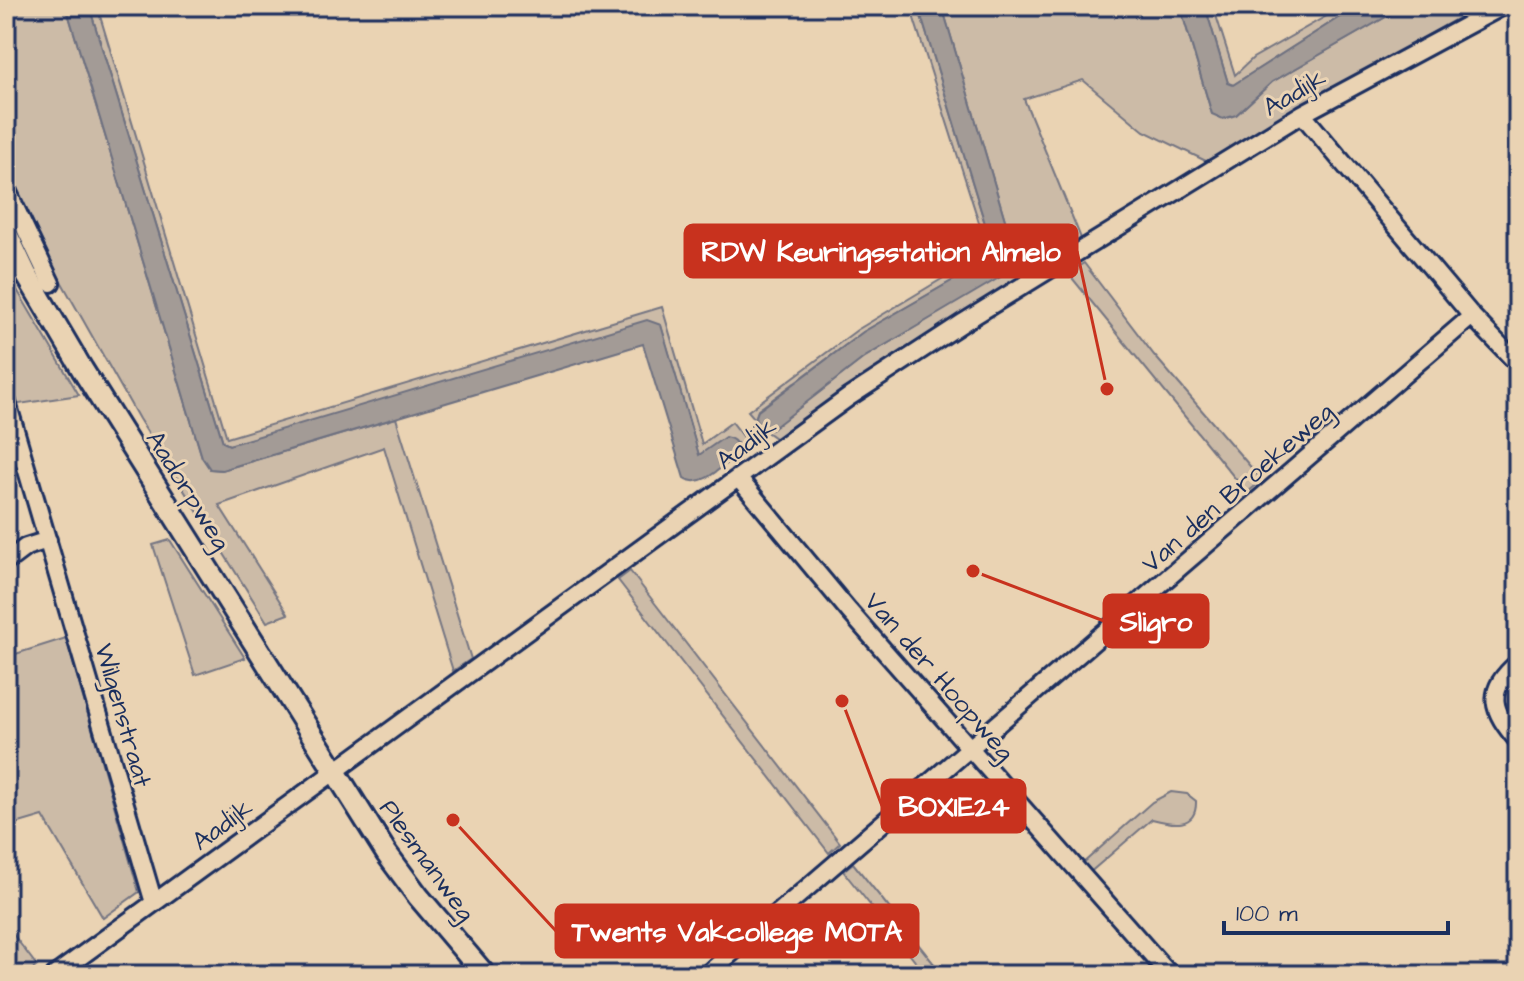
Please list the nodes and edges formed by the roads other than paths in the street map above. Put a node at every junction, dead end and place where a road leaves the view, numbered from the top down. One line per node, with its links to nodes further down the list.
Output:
1 (1503, 6): 2 (street, Aadijk)
2 (1302, 114): 6 (street); 9 (street, Aadijk)
3 (6, 188): 5 (street)
4 (6, 232): 15 (main road, Aadorpweg)
5 (51, 283)
6 (1472, 316): 7 (street); 14 (street, Van den Broekeweg)
7 (1518, 364)
8 (6, 399): 10 (street, Wilgenstraat)
9 (739, 479): 14 (street, Van der Hoopweg); 15 (street, Aadijk)
10 (48, 540): 11 (street); 16 (street, Wilgenstraat)
11 (6, 562)
12 (1518, 663): 13 (street)
13 (1518, 741)
14 (971, 747): 19 (street, Van den Broekeweg); 20 (street, Van der Hoopweg)
15 (335, 772): 16 (street, Aadijk); 18 (main road, Plesmanweg)
16 (154, 903): 17 (street, Aadijk)
17 (55, 975)
18 (485, 975)
19 (706, 975)
20 (1170, 975)

